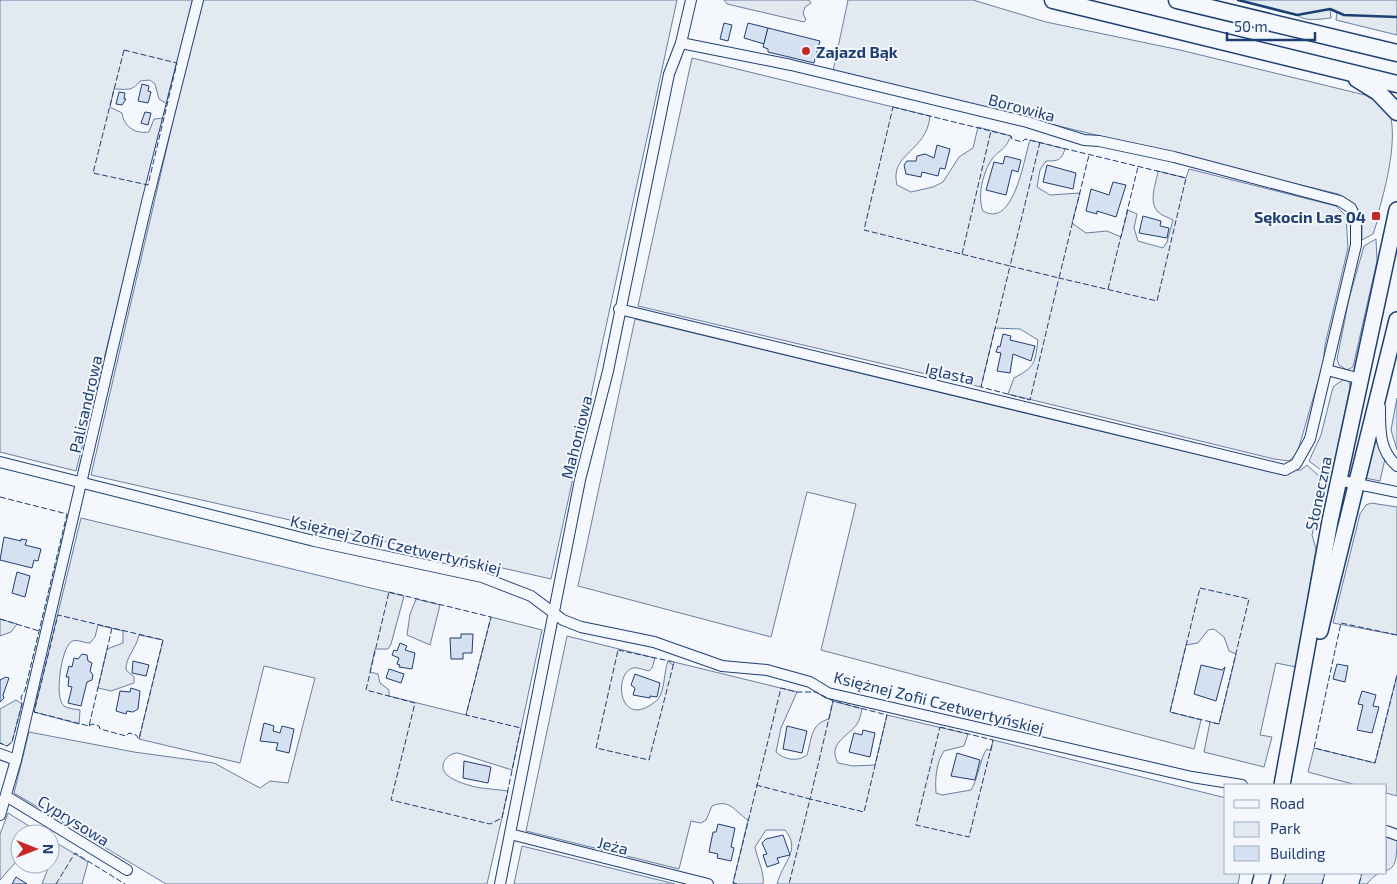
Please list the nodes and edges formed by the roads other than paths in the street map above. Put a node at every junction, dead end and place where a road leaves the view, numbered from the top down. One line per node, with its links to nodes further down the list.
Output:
1 (198, 0): 19 (street, Palisandrowa)
2 (691, 0): 5 (street, Mahoniowa)
3 (1053, 0): 7 (main road)
4 (1177, 0): 6 (main road)
5 (681, 43): 11 (street, Mahoniowa); 13 (street, Borowika)
6 (1397, 53)
7 (1347, 72): 8 (main road); 9 (main road)
8 (1397, 84)
9 (1397, 112)
10 (1397, 210): 14 (main road, Słoneczna)
11 (619, 310): 13 (street, Iglasta); 22 (street, Mahoniowa)
12 (1397, 320): 15 (main road, Słoneczna)
13 (1327, 370): 14 (street)
14 (1361, 379): 18 (main road, Słoneczna)
15 (1382, 388): 17 (street); 20 (main road, Słoneczna)
16 (0, 462): 19 (street, Księżnej Zofii Czetwertyńskiej)
17 (1397, 466)
18 (1338, 480): 20 (street); 26 (main road, Słoneczna)
19 (82, 482): 22 (street, Księżnej Zofii Czetwertyńskiej); 24 (street, Palisandrowa)
20 (1357, 484): 21 (street); 27 (main road, Słoneczna)
21 (1397, 492)
22 (553, 612): 25 (street, Księżnej Zofii Czetwertyńskiej); 30 (street, Mahoniowa)
23 (0, 754): 24 (street)
24 (16, 760): 28 (street, Palisandrowa)
25 (1236, 784)
26 (1282, 784)
27 (1282, 784)
28 (6, 796): 29 (street, Palisandrowa); 31 (street, Cyprysowa)
29 (0, 815)
30 (510, 834): 32 (street, Mahoniowa); 33 (street, Jeża)
31 (126, 870)
32 (500, 884)
33 (708, 884)

